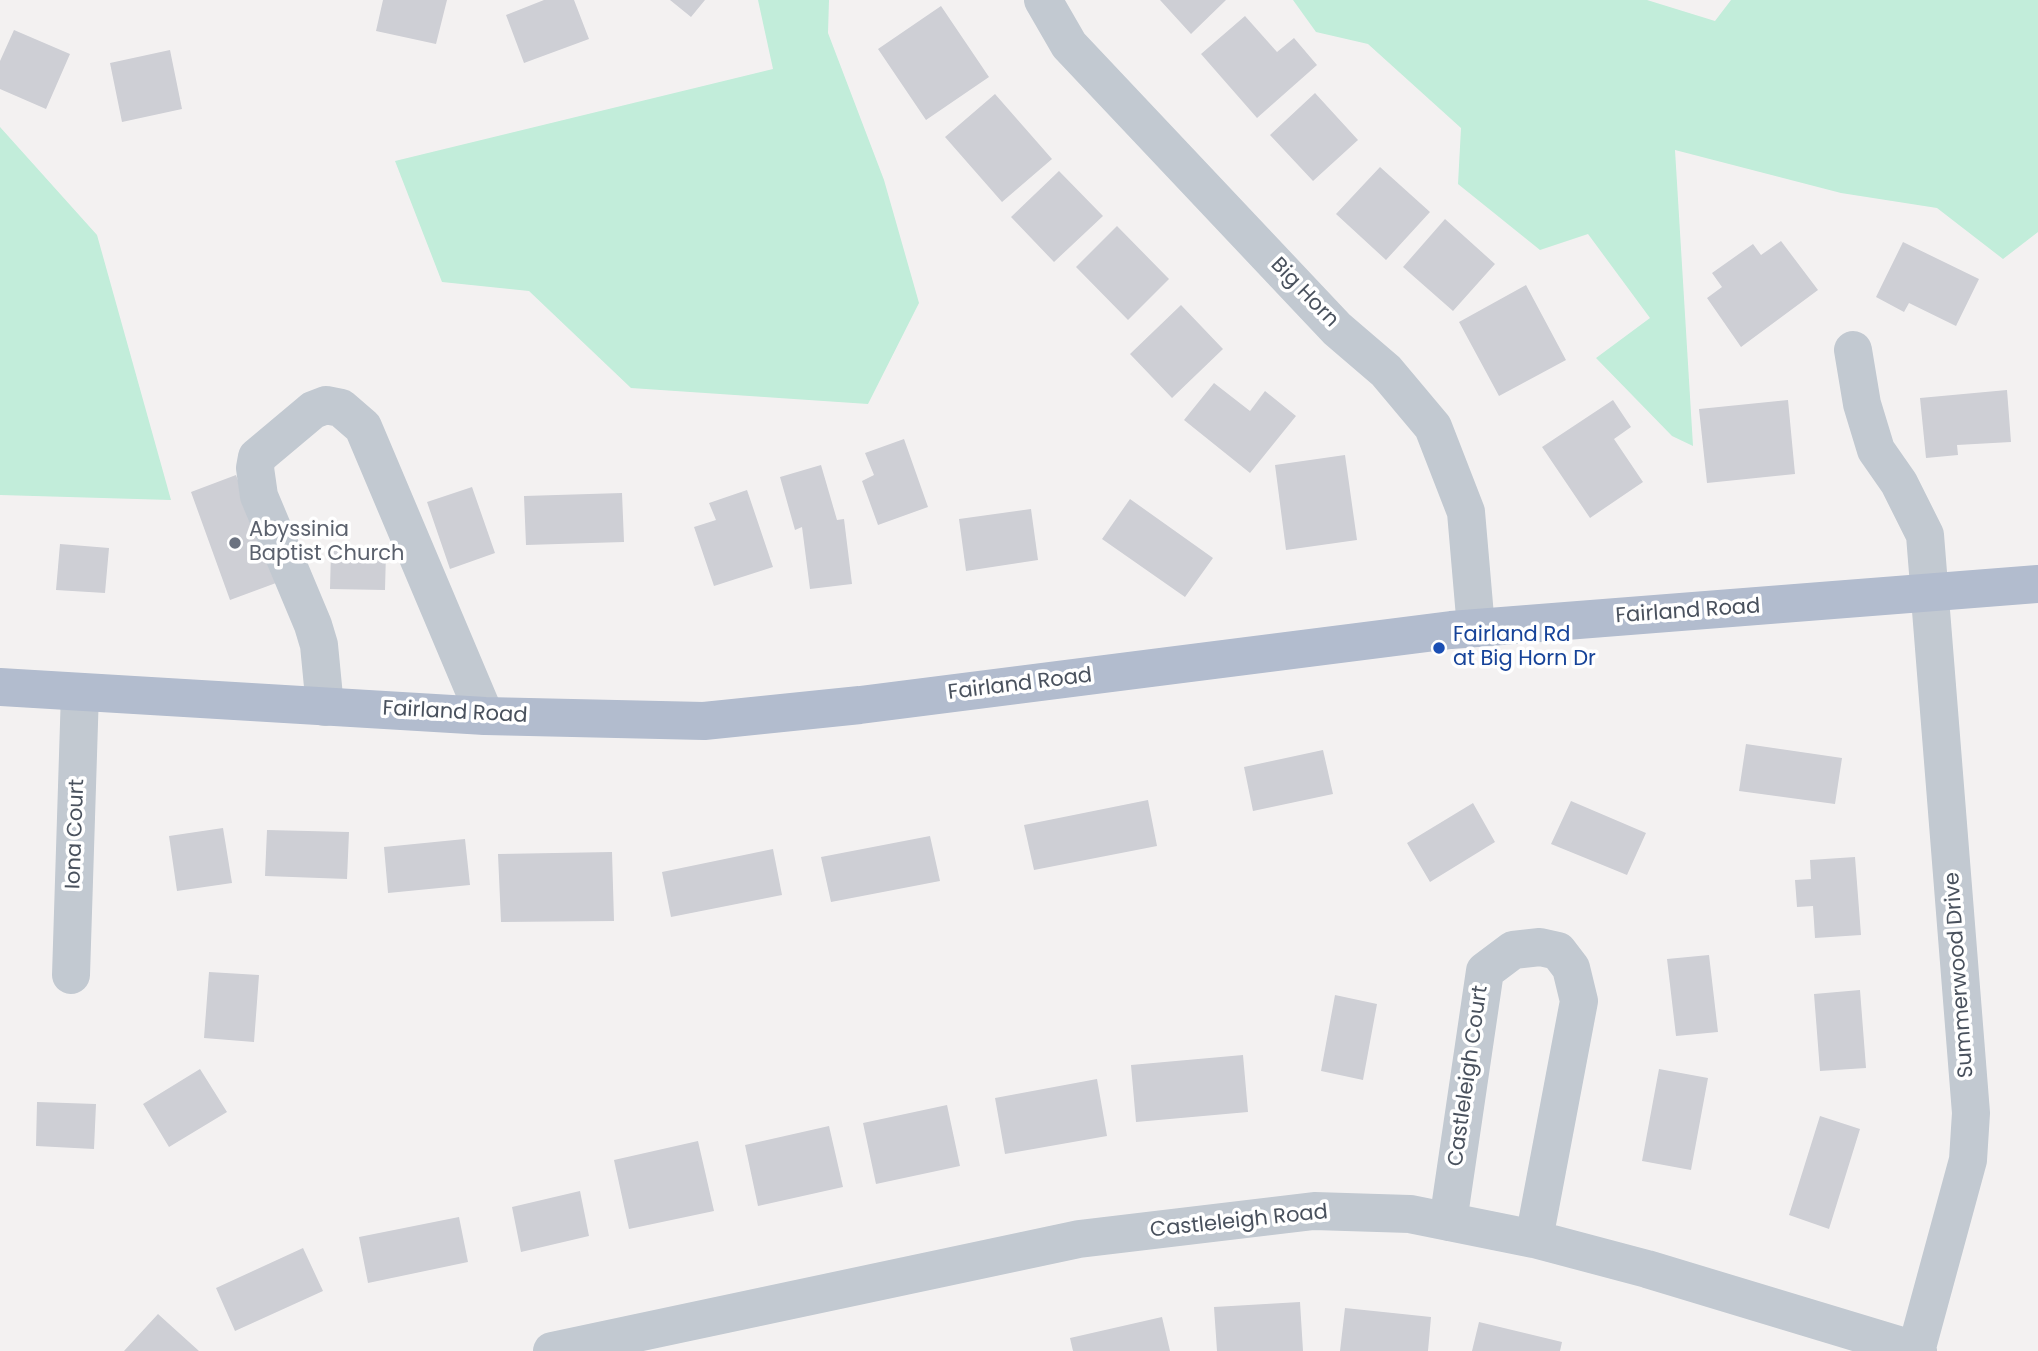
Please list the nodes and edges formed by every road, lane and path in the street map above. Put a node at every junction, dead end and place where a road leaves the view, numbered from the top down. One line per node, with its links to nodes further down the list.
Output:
1 (1043, 0): 5 (street, Big Horn)
2 (1853, 351): 4 (street, Summerwood Drive)
3 (2038, 584): 4 (main road, Fairland Road)
4 (1932, 593): 5 (main road, Fairland Road); 14 (street, Summerwood Drive)
5 (1476, 628): 9 (main road, Fairland Road)
6 (0, 687): 7 (main road, Fairland Road)
7 (80, 692): 8 (main road, Fairland Road); 10 (street, Iona Court)
8 (326, 707): 9 (main road, Fairland Road); 9 (street)
9 (485, 716)
10 (71, 975)
11 (1448, 1222): 12 (street, Castleleigh Road); 12 (street, Castleleigh Court); 13 (street, Castleleigh Road)
12 (1534, 1239): 14 (street, Castleleigh Road)
13 (552, 1351)
14 (1917, 1351)

